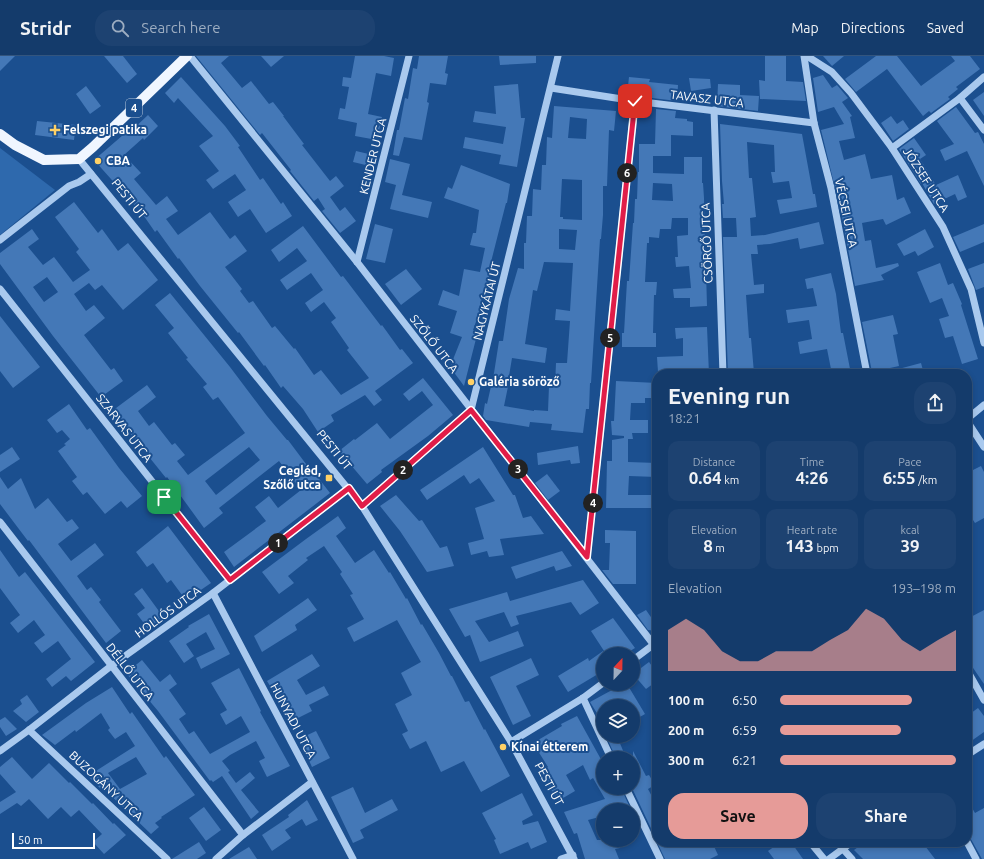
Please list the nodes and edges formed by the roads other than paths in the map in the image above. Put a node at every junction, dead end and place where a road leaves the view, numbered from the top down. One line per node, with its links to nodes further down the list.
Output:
1 (188, 56): 14 (main road, 4); 17 (street, SZŐLŐ UTCA)
2 (410, 56): 17 (street, KENDER UTCA)
3 (558, 56): 6 (street, NAGYKÁTAI ÚT)
4 (805, 56): 10 (street, VÉCSEI UTCA); 13 (street, JÓZSEF UTCA)
5 (984, 77): 7 (street)
6 (551, 88): 8 (street, TAVASZ UTCA); 23 (street, NAGYKÁTAI ÚT)
7 (960, 98): 11 (street); 13 (street)
8 (635, 101): 9 (street, TAVASZ UTCA); 30 (street)
9 (714, 110): 10 (street, TAVASZ UTCA); 20 (street, CSÖRGŐ UTCA)
10 (814, 123): 21 (street, VÉCSEI UTCA)
11 (984, 130)
12 (0, 134): 14 (main road)
13 (892, 148): 19 (street, JÓZSEF UTCA)
14 (78, 159): 15 (street, PESTI ÚT)
15 (91, 174): 16 (street); 27 (street, PESTI ÚT)
16 (0, 240)
17 (357, 262): 23 (street, SZŐLŐ UTCA)
18 (0, 289): 31 (street, SZARVAS UTCA)
19 (984, 343)
20 (722, 369)
21 (866, 369)
22 (984, 405): 24 (street)
23 (471, 410): 28 (street); 30 (street, SZŐLŐ UTCA)
24 (972, 416)
25 (972, 428): 26 (street)
26 (984, 447)
27 (349, 488): 28 (street, PESTI ÚT); 31 (street, HOLLÓS UTCA)
28 (362, 506): 43 (street, PESTI ÚT)
29 (0, 522): 36 (street, DÉLLŐ UTCA)
30 (587, 557): 33 (street, SZŐLŐ UTCA)
31 (230, 580): 32 (street, HOLLÓS UTCA)
32 (213, 593): 36 (street, HOLLÓS UTCA); 48 (street, HUNYADI UTCA)
33 (652, 640)
34 (652, 648): 35 (street)
35 (640, 655)
36 (111, 666): 41 (street, HOLLÓS UTCA); 50 (street, DÉLLŐ UTCA)
37 (972, 679): 40 (street)
38 (596, 688): 39 (street)
39 (583, 698): 43 (street); 46 (street)
40 (984, 700)
41 (29, 730): 45 (street, HOLLÓS UTCA); 58 (street, BUZOGÁNY UTCA)
42 (0, 740): 45 (street)
43 (511, 742): 57 (street, PESTI ÚT)
44 (983, 746): 47 (street)
45 (3, 749)
46 (608, 751)
47 (972, 752)
48 (312, 782): 50 (street); 60 (street, HUNYADI UTCA)
49 (629, 795): 51 (street)
50 (243, 835): 59 (street)
51 (652, 842)
52 (654, 847): 62 (street)
53 (814, 847): 63 (street)
54 (846, 847): 56 (street)
55 (970, 847): 66 (street)
56 (843, 849): 64 (street); 65 (street)
57 (574, 857): 61 (street)
58 (166, 859)
59 (216, 859)
60 (353, 859)
61 (562, 859)
62 (660, 859)
63 (824, 859)
64 (829, 859)
65 (852, 859)
66 (976, 859)

